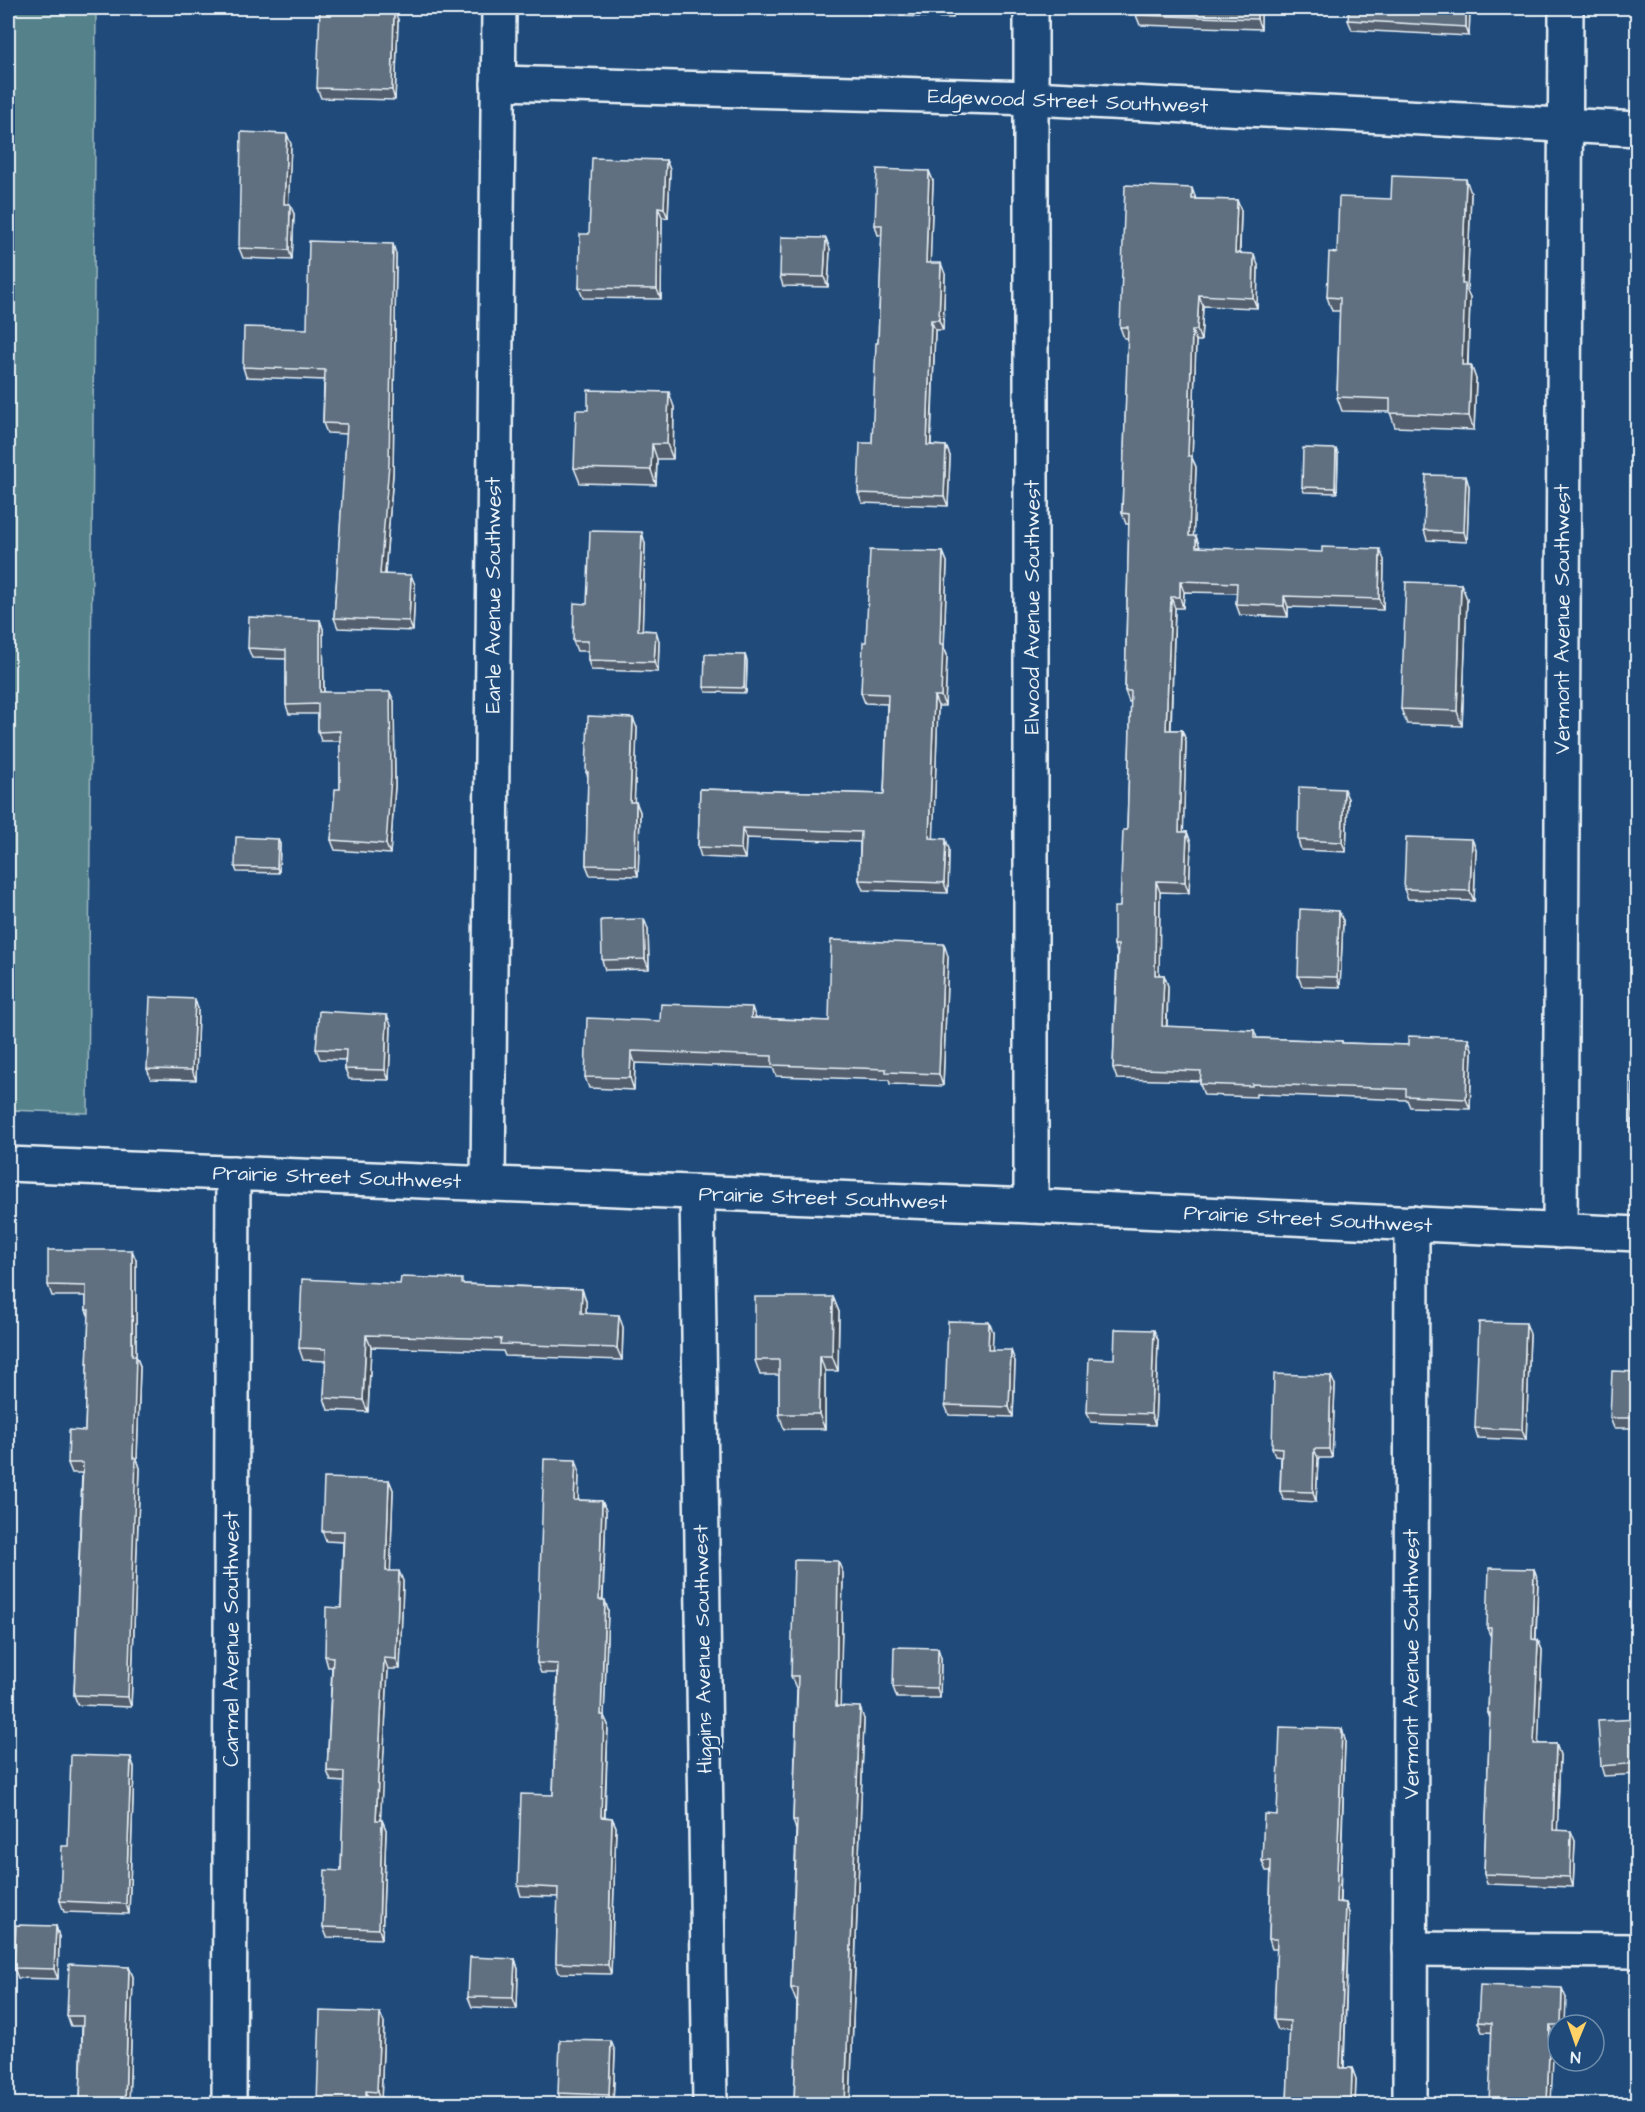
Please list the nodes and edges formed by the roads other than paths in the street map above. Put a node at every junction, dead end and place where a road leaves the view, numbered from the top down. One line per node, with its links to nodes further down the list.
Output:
1 (499, 8): 4 (street, Earle Avenue Southwest)
2 (1031, 8): 5 (street, Elwood Avenue Southwest)
3 (1566, 8): 6 (street, Vermont Avenue Southwest)
4 (498, 83): 5 (street, Edgewood Street Southwest); 10 (street, Earle Avenue Southwest)
5 (1032, 98): 6 (street, Edgewood Street Southwest); 12 (street, Elwood Avenue Southwest)
6 (1565, 126): 7 (street, Edgewood Street Southwest); 14 (street, Vermont Avenue Southwest)
7 (1638, 129)
8 (8, 1164): 9 (street, Prairie Street Southwest)
9 (233, 1173): 10 (street, Prairie Street Southwest); 18 (street, Carmel Avenue Southwest)
10 (488, 1183): 11 (street, Prairie Street Southwest)
11 (697, 1192): 12 (street, Prairie Street Southwest); 19 (street, Higgins Avenue Southwest)
12 (1031, 1206): 13 (street, Prairie Street Southwest)
13 (1412, 1223): 14 (street, Prairie Street Southwest); 16 (street, Vermont Avenue Southwest)
14 (1560, 1231): 15 (street, Prairie Street Southwest)
15 (1638, 1234)
16 (1410, 1949): 17 (street); 20 (street, Vermont Avenue Southwest)
17 (1638, 1951)
18 (229, 2104)
19 (710, 2104)
20 (1410, 2104)

